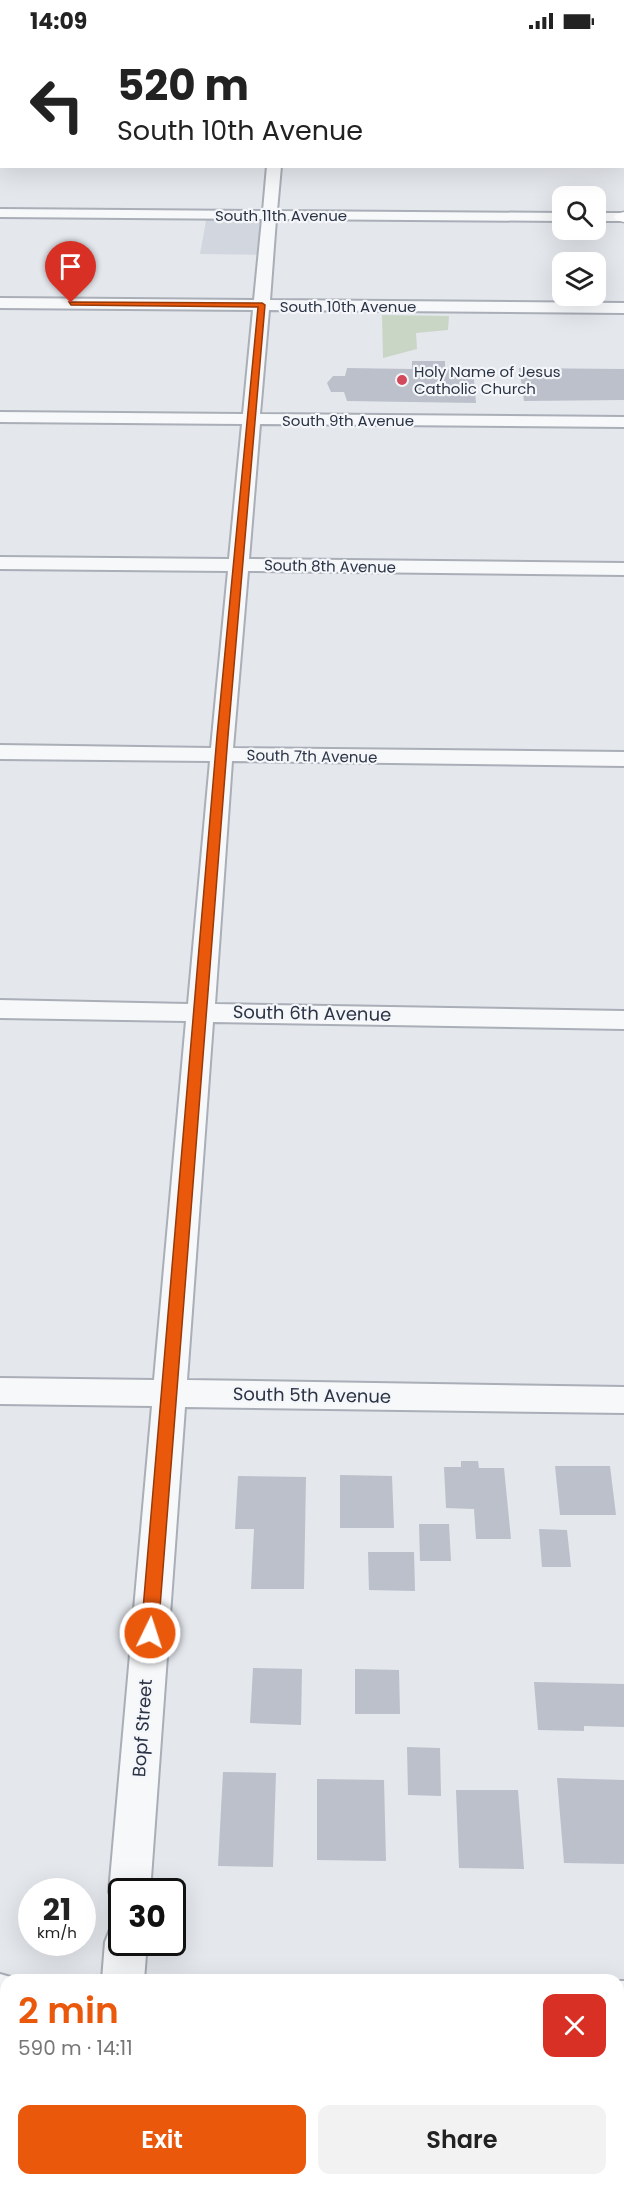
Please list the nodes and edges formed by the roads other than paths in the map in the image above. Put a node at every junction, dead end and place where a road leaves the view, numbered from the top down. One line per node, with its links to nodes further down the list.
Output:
1 (274, 168): 3 (street, Bopf Street)
2 (0, 213): 3 (street, South 11th Avenue)
3 (270, 215): 4 (street, South 11th Avenue); 8 (street, Bopf Street)
4 (552, 217)
5 (606, 217): 6 (street)
6 (623, 217)
7 (0, 303): 8 (street, South 10th Avenue)
8 (262, 305): 9 (street, South 10th Avenue); 11 (street, Bopf Street)
9 (624, 308)
10 (0, 417): 11 (street, South 9th Avenue)
11 (252, 420): 12 (street, South 9th Avenue); 14 (street, Bopf Street)
12 (624, 422)
13 (0, 563): 14 (street, South 8th Avenue)
14 (239, 565): 15 (street, South 8th Avenue); 17 (street, Bopf Street)
15 (624, 569)
16 (0, 752): 17 (street, South 7th Avenue)
17 (221, 755): 18 (street, South 7th Avenue); 20 (street, Bopf Street)
18 (624, 759)
19 (0, 1009): 20 (street, South 6th Avenue)
20 (200, 1012): 21 (street, South 6th Avenue); 23 (street, Bopf Street)
21 (624, 1020)
22 (0, 1391): 23 (street, South 5th Avenue)
23 (168, 1393): 24 (street, South 5th Avenue); 25 (street, Bopf Street)
24 (624, 1400)
25 (130, 1878)
26 (125, 1956): 27 (street)
27 (123, 1974)

